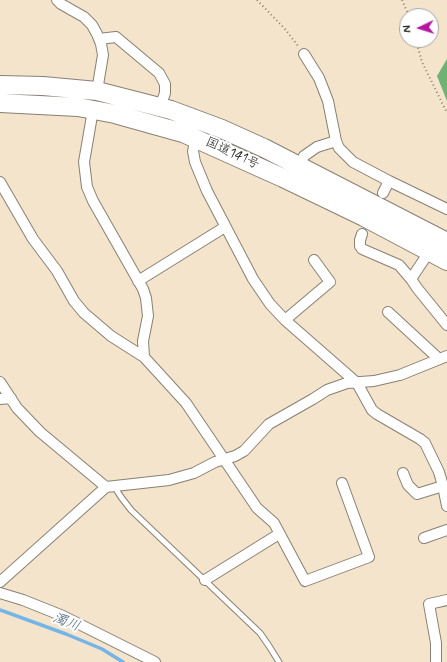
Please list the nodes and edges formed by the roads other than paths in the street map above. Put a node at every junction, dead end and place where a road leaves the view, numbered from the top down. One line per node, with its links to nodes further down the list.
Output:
1 (57, 0): 2 (street)
2 (99, 39): 5 (street); 7 (street)
3 (304, 54): 10 (street)
4 (0, 85): 5 (highway, 国道141号)
5 (97, 91): 7 (highway, 国道141号)
6 (0, 103): 8 (highway, 国道141号)
7 (160, 107): 11 (highway, 国道141号)
8 (93, 110): 9 (highway, 国道141号); 23 (street)
9 (196, 138): 16 (street); 19 (highway, 国道141号)
10 (336, 142): 11 (street); 12 (street)
11 (299, 166): 18 (highway, 国道141号)
12 (389, 181): 14 (street); 15 (street)
13 (0, 182): 27 (street)
14 (383, 193)
15 (447, 209)
16 (225, 228): 23 (street); 25 (street)
17 (362, 234): 22 (street)
18 (447, 242)
19 (429, 252): 21 (highway, 国道141号); 22 (street)
20 (314, 260): 25 (street)
21 (447, 261)
22 (411, 279): 26 (street)
23 (138, 281): 27 (street)
24 (388, 312): 28 (street)
25 (285, 320): 30 (street)
26 (447, 325)
27 (144, 357): 33 (street)
28 (443, 358): 30 (street)
29 (0, 382): 31 (street)
30 (357, 382): 33 (street); 37 (street)
31 (10, 398): 32 (street); 36 (street)
32 (0, 399)
33 (224, 459): 36 (street); 40 (street)
34 (404, 473): 37 (street)
35 (342, 483): 40 (street)
36 (110, 486): 42 (lane); 43 (street)
37 (443, 486): 38 (street)
38 (447, 506)
39 (447, 530): 41 (street)
40 (279, 534): 42 (street)
41 (424, 538)
42 (205, 580): 47 (lane)
43 (0, 582)
44 (0, 592): 46 (street)
45 (447, 600): 48 (street)
46 (155, 662)
47 (279, 662)
48 (436, 662)

